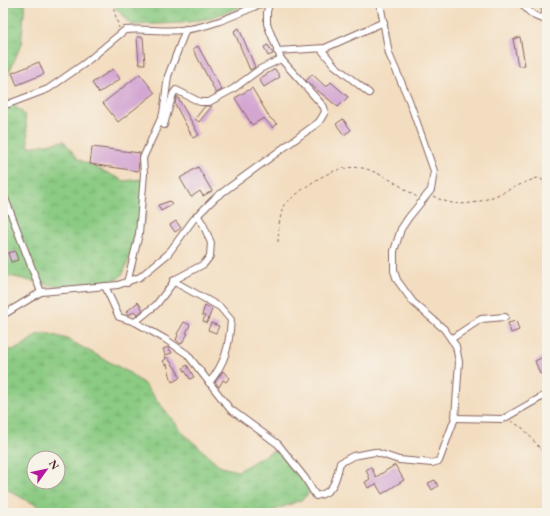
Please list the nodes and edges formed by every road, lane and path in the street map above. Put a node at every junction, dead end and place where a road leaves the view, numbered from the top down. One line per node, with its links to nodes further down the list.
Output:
1 (112, 3): 10 (path)
2 (263, 3): 9 (street)
3 (269, 3): 12 (street)
4 (521, 3): 7 (street)
5 (541, 3): 7 (street)
6 (378, 4): 8 (street)
7 (545, 18)
8 (384, 22): 11 (street); 19 (street)
9 (186, 29): 10 (street); 24 (street)
10 (122, 32): 15 (street)
11 (321, 49): 12 (street); 14 (street)
12 (277, 52): 13 (street)
13 (280, 59): 16 (street); 21 (street)
14 (369, 93)
15 (3, 106)
16 (164, 125)
17 (547, 184): 19 (path)
18 (3, 193): 26 (street)
19 (429, 194): 20 (street)
20 (423, 201): 22 (path); 30 (street)
21 (197, 215): 23 (street); 24 (street)
22 (278, 242)
23 (173, 281): 29 (street); 31 (street)
24 (127, 282): 25 (street)
25 (105, 286): 26 (street); 29 (street)
26 (41, 292): 27 (street)
27 (3, 315)
28 (505, 318): 30 (street)
29 (135, 322): 31 (street)
30 (451, 339): 33 (street)
31 (209, 383): 33 (street)
32 (547, 394): 34 (street)
33 (455, 418): 34 (street)
34 (503, 419): 35 (path)
35 (547, 457)

